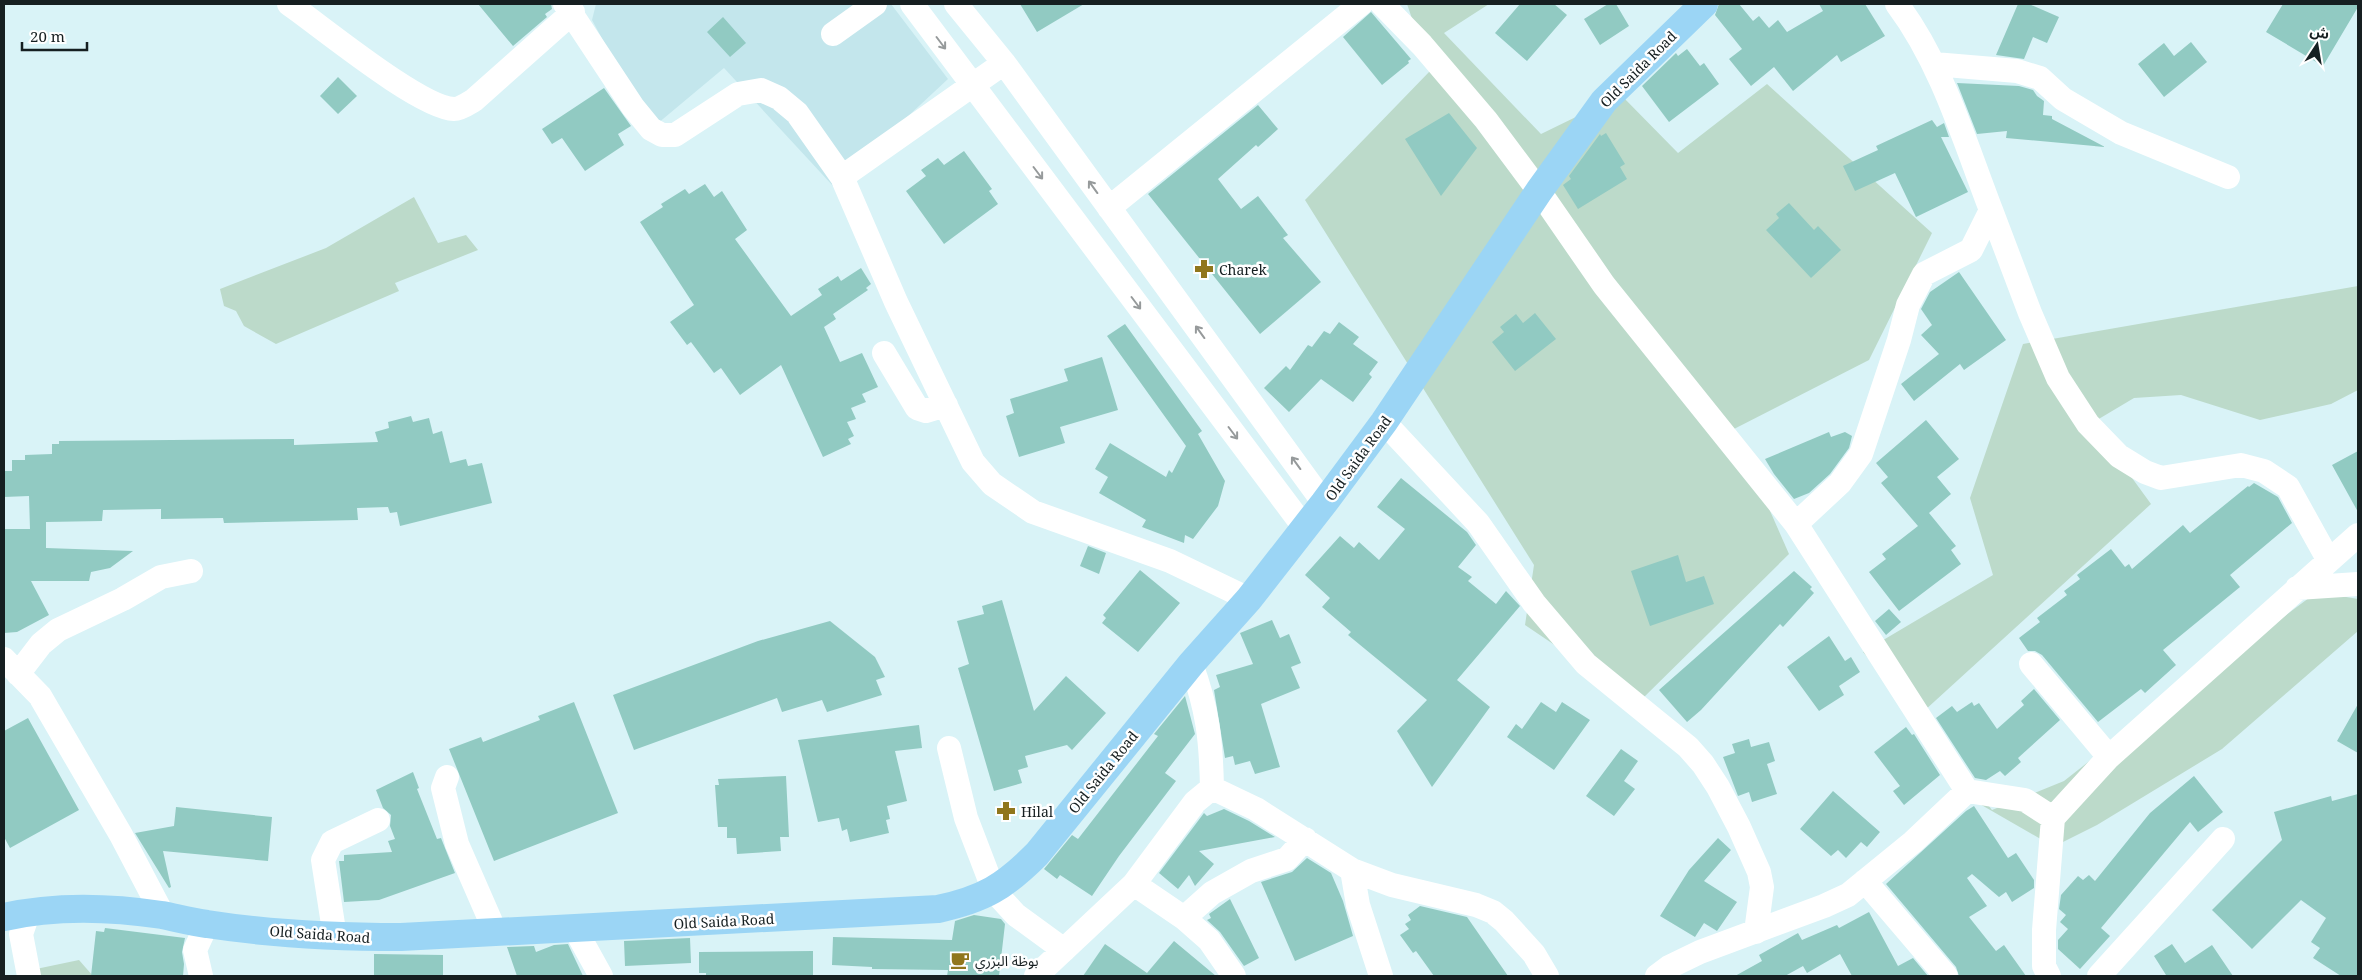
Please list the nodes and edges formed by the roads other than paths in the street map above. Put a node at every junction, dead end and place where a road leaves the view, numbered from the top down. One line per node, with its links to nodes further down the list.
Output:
1 (289, 4): 9 (street)
2 (875, 4): 10 (street)
3 (912, 4): 13 (street, one-way to 13)
4 (956, 4): 11 (street)
5 (1361, 4): 17 (street)
6 (1382, 4): 16 (street)
7 (1704, 4): 16 (highway, Old Saida Road)
8 (1897, 4): 12 (street)
9 (569, 8): 14 (street)
10 (833, 34)
11 (1004, 63): 13 (street); 17 (street, one-way to 11)
12 (1934, 64): 15 (street); 18 (street)
13 (973, 85): 14 (street); 24 (street, one-way to 24)
14 (842, 177): 20 (street)
15 (2228, 177)
16 (1539, 191): 21 (highway, Old Saida Road); 23 (street)
17 (1109, 208): 22 (street, one-way to 17)
18 (1990, 210): 23 (street); 26 (street)
19 (884, 353): 20 (street)
20 (946, 405): 30 (street)
21 (1384, 422): 22 (highway, Old Saida Road); 53 (street)
22 (1324, 503): 24 (highway, Old Saida Road)
23 (1796, 524): 38 (street)
24 (1304, 527): 30 (highway, Old Saida Road)
25 (2358, 535): 26 (street)
26 (2329, 561): 29 (street)
27 (190, 571): 33 (street)
28 (2358, 584): 29 (street)
29 (2298, 588): 35 (street)
30 (1249, 599): 31 (highway, Old Saida Road)
31 (1191, 664): 37 (street); 46 (highway, Old Saida Road)
32 (2031, 664): 35 (street)
33 (11, 666): 48 (street)
34 (949, 748): 46 (street)
35 (2109, 757): 39 (street)
36 (447, 778): 52 (street)
37 (1212, 788): 41 (street); 45 (street)
38 (1967, 791): 39 (street); 44 (street)
39 (2053, 818): 65 (street)
40 (378, 820): 54 (street)
41 (1305, 839): 43 (street); 49 (street)
42 (2223, 839): 66 (street)
43 (1352, 870): 62 (street); 63 (street)
44 (1866, 881): 53 (street); 64 (street)
45 (1134, 884): 49 (street); 55 (street)
46 (994, 891): 51 (highway, Old Saida Road); 55 (street)
47 (16, 914): 48 (highway, Old Saida Road); 57 (street)
48 (163, 915): 50 (highway, Old Saida Road)
49 (1184, 918): 61 (street)
50 (207, 924): 54 (highway, Old Saida Road); 58 (street)
51 (575, 928): 52 (highway, Old Saida Road); 59 (street)
52 (496, 931): 54 (highway, Old Saida Road)
53 (1756, 932): 56 (street)
54 (335, 937)
55 (1064, 950): 60 (street)
56 (1666, 973)
57 (29, 976)
58 (201, 976)
59 (601, 976)
60 (1036, 976)
61 (1234, 976)
62 (1382, 976)
63 (1546, 976)
64 (1946, 976)
65 (2049, 976)
66 (2099, 976)

